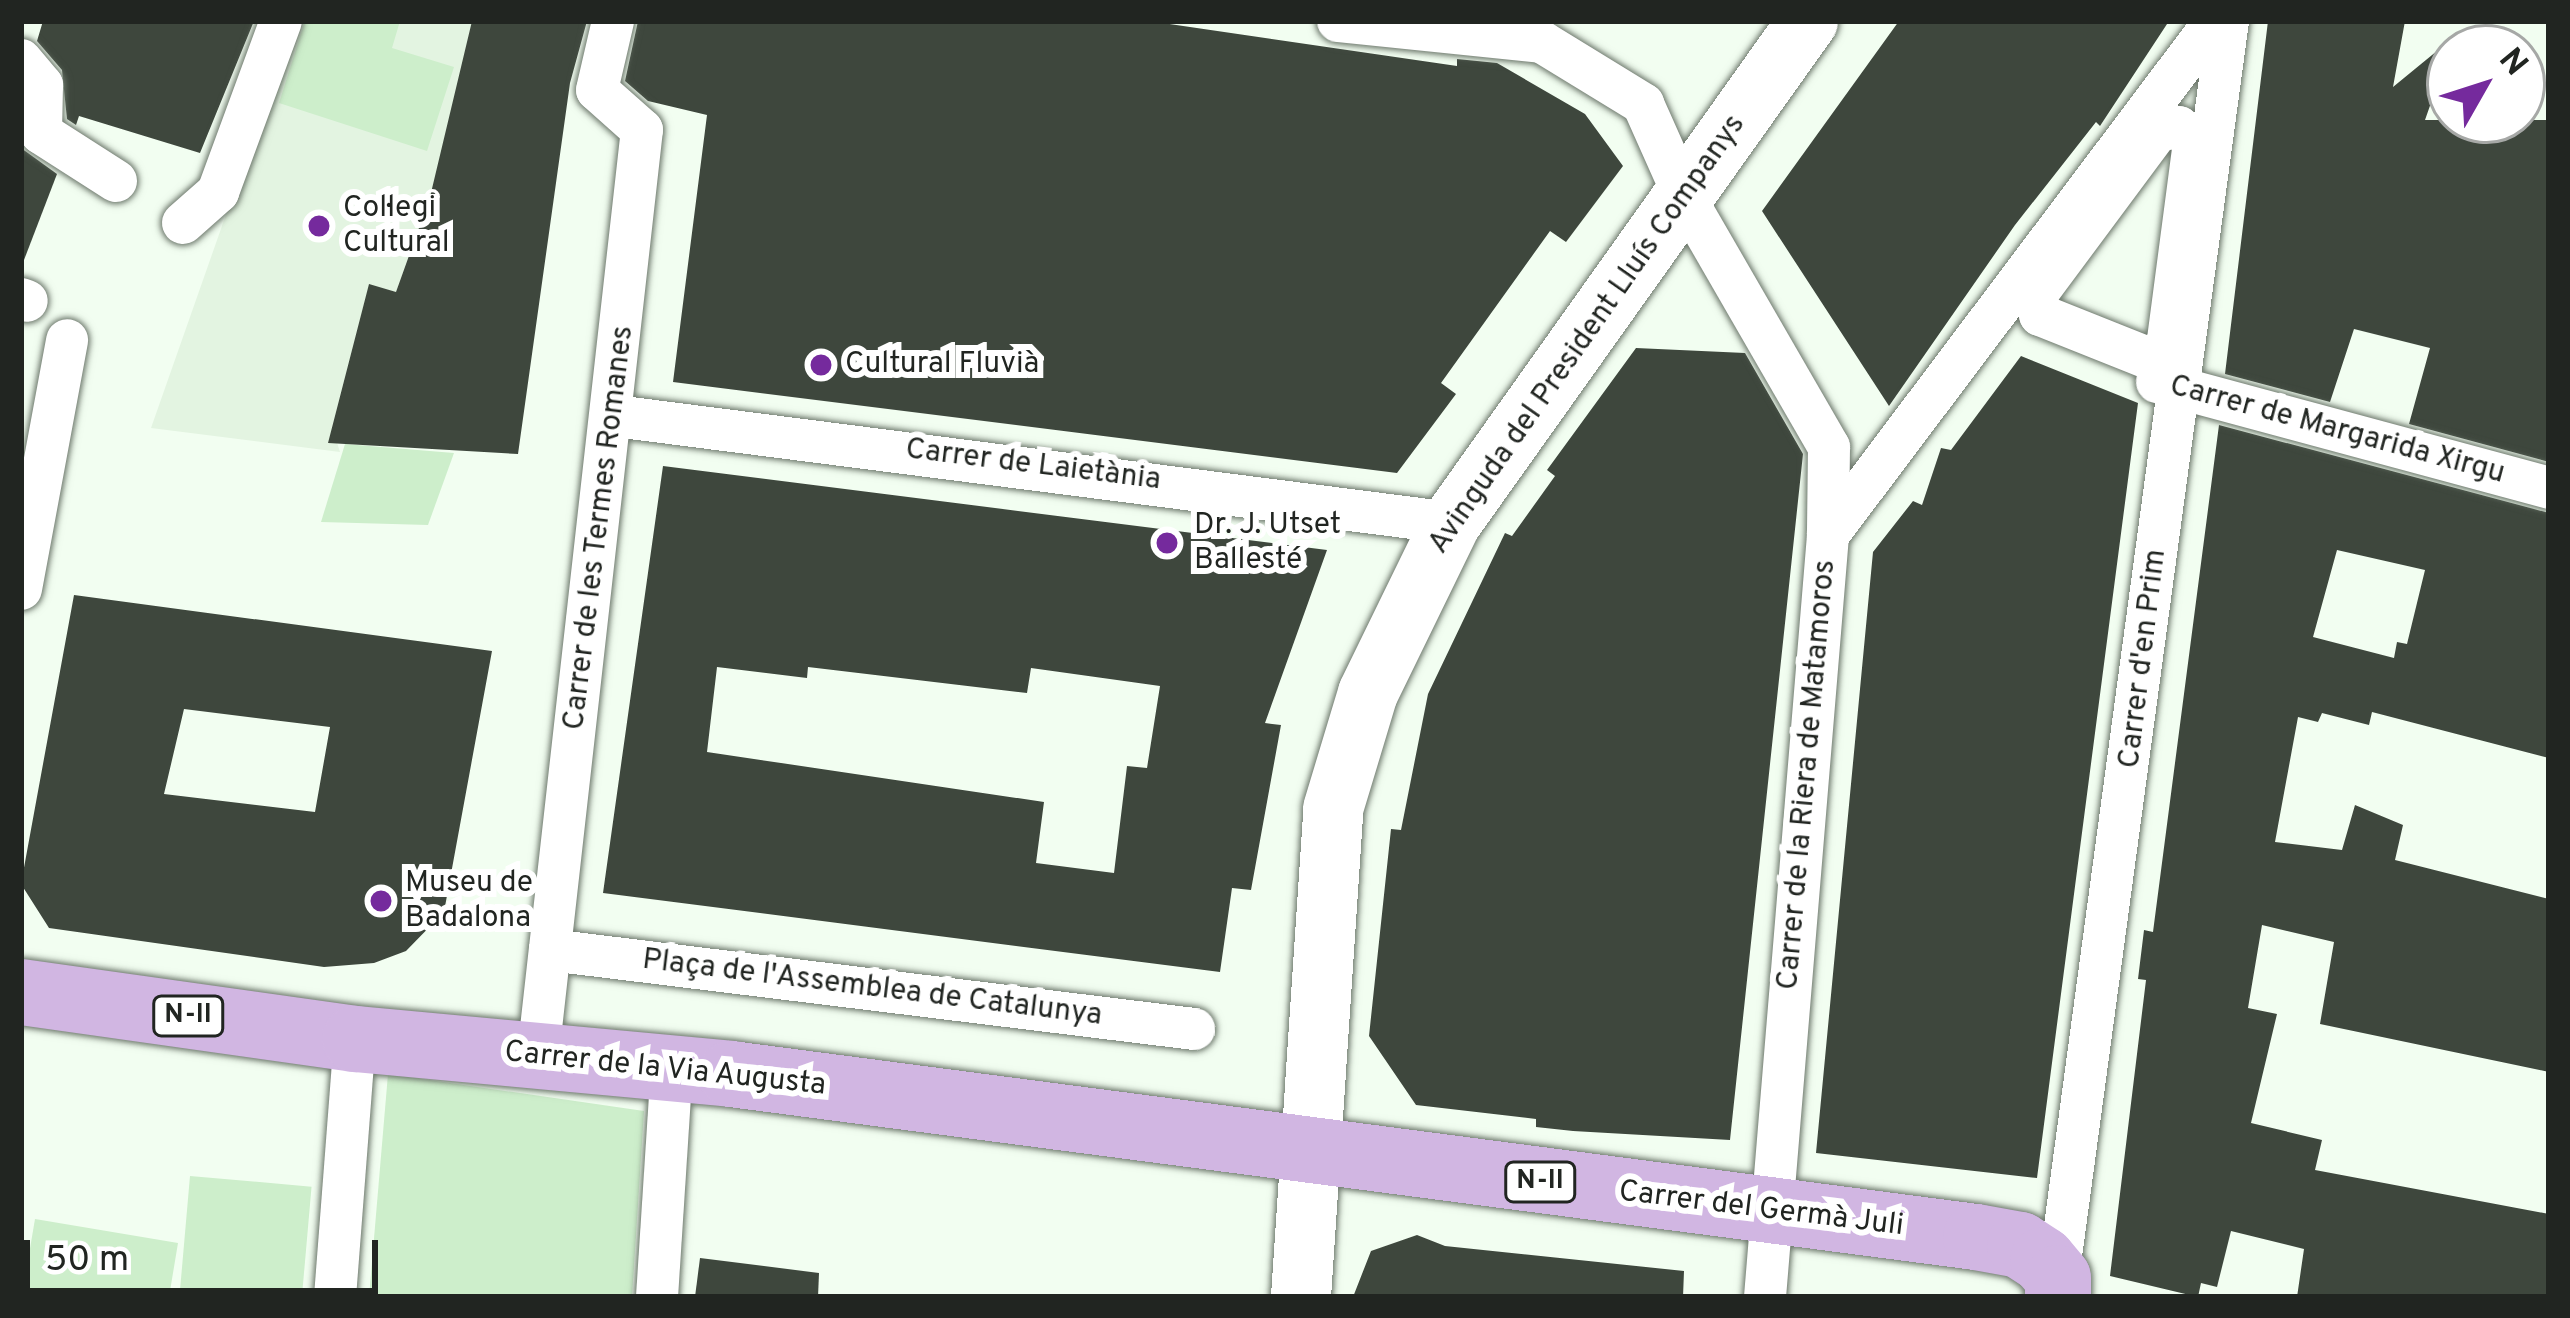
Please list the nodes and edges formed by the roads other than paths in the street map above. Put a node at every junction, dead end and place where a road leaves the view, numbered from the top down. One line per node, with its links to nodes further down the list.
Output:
1 (31, 21): 8 (street)
2 (281, 21): 12 (street)
3 (613, 21): 16 (street, Carrer de les Termes Romanes)
4 (1338, 21): 11 (street)
5 (1808, 21): 11 (street, Avinguda del President Lluís Companys)
6 (2215, 21): 13 (street, Carrer de la Riera de Matamoros)
7 (2228, 21): 15 (street, Carrer d'en Prim)
8 (21, 59): 10 (street)
9 (2194, 142): 9 (street)
10 (116, 181)
11 (1684, 196): 18 (street, Avinguda del President Lluís Companys); 19 (street)
12 (183, 223)
13 (1994, 315): 15 (street, Carrer de Margarida Xirgu); 19 (street, Carrer de la Riera de Matamoros)
14 (67, 340): 20 (street)
15 (2179, 391): 17 (street, Carrer de Margarida Xirgu); 29 (street, Carrer d'en Prim)
16 (615, 416): 18 (street, Carrer de Laietània); 21 (street, Carrer de les Termes Romanes)
17 (2549, 488)
18 (1451, 523): 27 (street, Avinguda del President Lluís Companys)
19 (1828, 535): 28 (street, Carrer de la Riera de Matamoros)
20 (21, 589)
21 (550, 950): 23 (street, Plaça de l'Assemblea de Catalunya); 25 (street, Carrer de les Termes Romanes)
22 (21, 992): 24 (main road, Carrer de la Via Augusta / N-II)
23 (1194, 1030)
24 (355, 1039): 25 (main road, Carrer de la Via Augusta / N-II); 30 (street)
25 (538, 1055): 26 (main road, Carrer de la Via Augusta / N-II)
26 (672, 1067): 27 (main road, Carrer de la Via Augusta / N-II); 31 (street)
27 (1308, 1151): 28 (main road, Carrer del Germà Juli / N-II); 32 (street, Avinguda del President Lluís Companys)
28 (1772, 1213): 29 (main road, Carrer del Germà Juli / N-II); 33 (street, Carrer de la Riera de Matamoros)
29 (2062, 1291)
30 (335, 1297)
31 (657, 1297)
32 (1301, 1297)
33 (1765, 1297)

